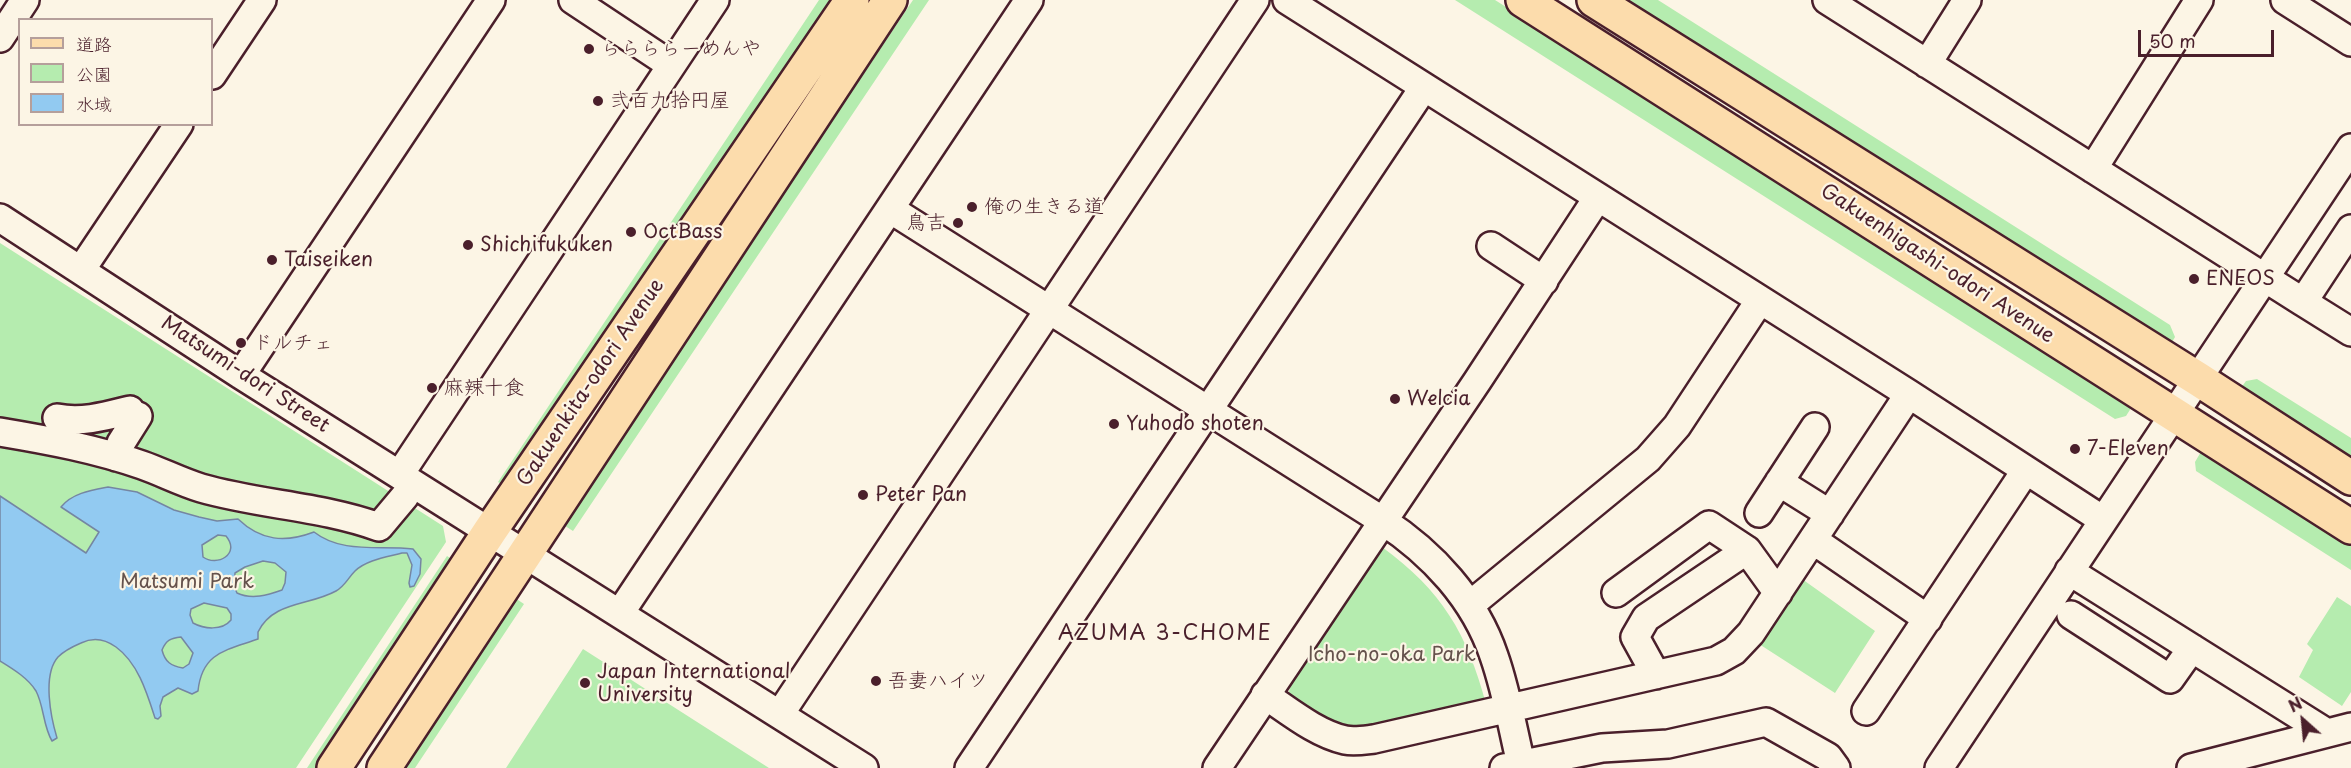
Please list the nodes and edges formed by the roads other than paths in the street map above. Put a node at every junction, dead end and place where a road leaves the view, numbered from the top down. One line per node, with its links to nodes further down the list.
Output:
1 (25, 0): 17 (street)
2 (262, 0): 21 (street)
3 (491, 0): 38 (street)
4 (573, 0): 20 (street)
5 (715, 0): 20 (street)
6 (852, 0): 56 (main road, Gakuenkita-odori Avenue)
7 (890, 0): 59 (main road, Gakuenkita-odori Avenue)
8 (1029, 0): 27 (street)
9 (1255, 0): 36 (street)
10 (1287, 0): 22 (street)
11 (1523, 0): 42 (main road, Gakuenhigashi-odori Avenue)
12 (1594, 0): 39 (main road, Gakuenhigashi-odori Avenue)
13 (1827, 0): 19 (street)
14 (1967, 0): 19 (street)
15 (2199, 0): 25 (street)
16 (2284, 0): 18 (street)
17 (0, 38)
18 (2351, 42)
19 (1927, 64): 25 (street)
20 (671, 65): 50 (street)
21 (213, 74)
22 (1424, 87): 26 (street); 41 (street)
23 (177, 126): 31 (street)
24 (2351, 148): 32 (street)
25 (2093, 168): 32 (street)
26 (1598, 197): 33 (street); 34 (street)
27 (890, 209): 36 (street); 64 (street)
28 (0, 218): 31 (street, Matsumi-dori Street)
29 (2351, 229): 35 (street)
30 (1491, 246): 33 (street)
31 (81, 270): 38 (street, Matsumi-dori Street)
32 (2265, 278): 35 (street); 39 (street)
33 (1544, 280): 54 (street)
34 (1760, 300): 40 (street); 63 (street)
35 (2303, 302): 37 (street)
36 (1048, 309): 41 (street); 72 (street)
37 (2351, 332)
38 (241, 375): 50 (street, Matsumi-dori Street)
39 (2198, 379): 42 (street); 48 (main road, Gakuenhigashi-odori Avenue)
40 (1909, 394): 47 (street); 52 (street)
41 (1208, 411): 54 (street); 78 (street)
42 (2173, 414): 53 (street); 55 (main road, Gakuenhigashi-odori Avenue)
43 (57, 418): 46 (street)
44 (1815, 427): 49 (street)
45 (0, 432): 46 (street)
46 (116, 457): 50 (street)
47 (2026, 470): 53 (street); 66 (street)
48 (2351, 478)
49 (1779, 482): 51 (street); 52 (street)
50 (402, 485): 56 (street, Matsumi-dori Street)
51 (1759, 513)
52 (1830, 513): 57 (street)
53 (2103, 520): 60 (street)
54 (1383, 521): 63 (street); 69 (street)
55 (2351, 527)
56 (490, 531): 59 (street, Matsumi-dori Street); 75 (main road, Gakuenkita-odori Avenue)
57 (1813, 540): 61 (street); 66 (street)
58 (1747, 550): 61 (street); 62 (street); 68 (street)
59 (527, 554): 64 (street, Matsumi-dori Street); 76 (main road, Gakuenkita-odori Avenue)
60 (2069, 570): 67 (street); 81 (street)
61 (1778, 592): 68 (street)
62 (1616, 593)
63 (1470, 605): 70 (street)
64 (620, 613): 72 (street, Matsumi-dori Street)
65 (2071, 615): 67 (street)
66 (1928, 619): 71 (street)
67 (2192, 648): 73 (street)
68 (1656, 675): 70 (street)
69 (1265, 695): 70 (street); 79 (street)
70 (1508, 709): 74 (street)
71 (1866, 711)
72 (780, 714): 77 (street, Matsumi-dori Street)
73 (2339, 730): 82 (street)
74 (1515, 767): 80 (street)
75 (334, 768)
76 (384, 768)
77 (864, 768)
78 (969, 768)
79 (1217, 768)
80 (1836, 768)
81 (1939, 768)
82 (2191, 768)

